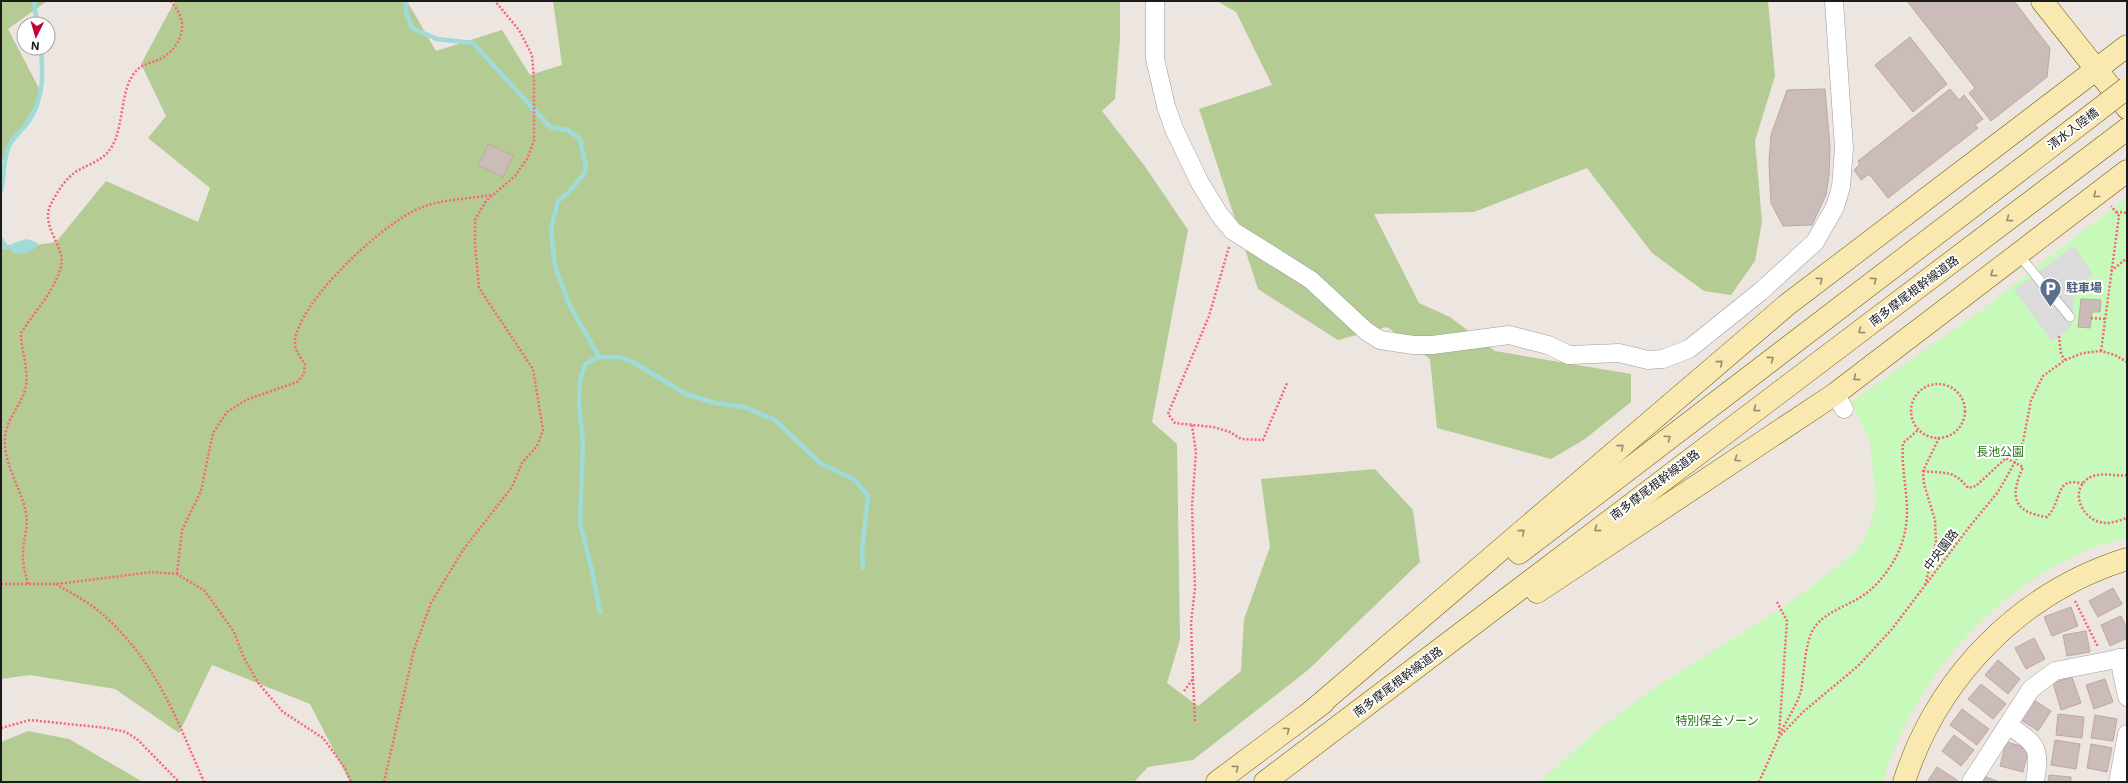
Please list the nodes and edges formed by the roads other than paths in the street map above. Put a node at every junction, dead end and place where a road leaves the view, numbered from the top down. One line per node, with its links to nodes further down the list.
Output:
1 (1155, 1): 2 (street)
2 (1834, 1)
3 (2042, 1): 5 (main road)
4 (2127, 46): 5 (main road)
5 (2096, 70): 7 (main road); 16 (main road, one-way to 5)
6 (2127, 88): 16 (main road, 清水入陸橋, one-way to 6, bridge)
7 (2127, 108)
8 (2127, 129): 14 (main road, 南多摩尾根幹線道路, one-way to 14)
9 (2127, 171): 10 (main road, one-way to 10)
10 (2019, 255): 11 (lane); 14 (main road, one-way to 14)
11 (2070, 317)
12 (2127, 559): 21 (main road)
13 (2117, 659): 15 (street); 17 (street)
14 (1382, 695): 19 (main road, 南多摩尾根幹線道路)
15 (2127, 697)
16 (1312, 712): 20 (main road, one-way to 16)
17 (2008, 725): 22 (street); 23 (street)
18 (2127, 734): 24 (street)
19 (1268, 779)
20 (1217, 782)
21 (1904, 782)
22 (1972, 782)
23 (2035, 782)
24 (2118, 782)

